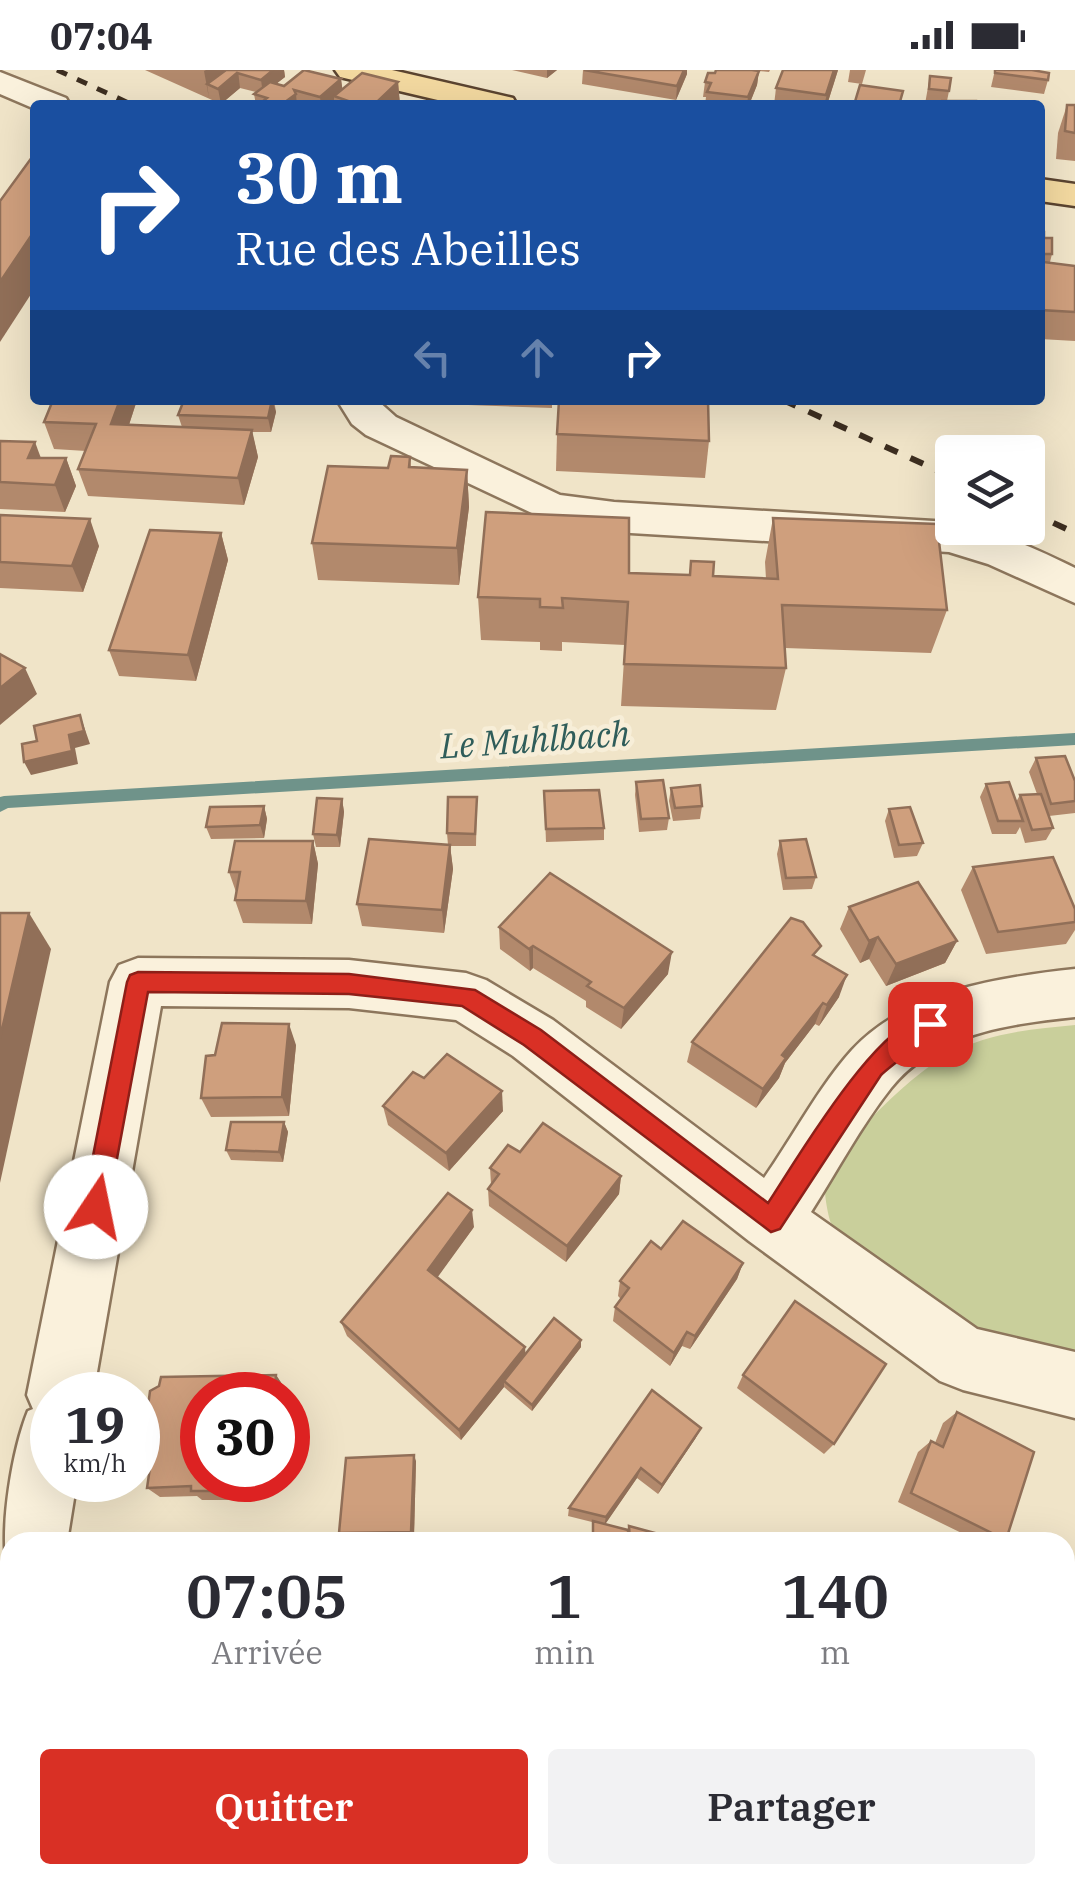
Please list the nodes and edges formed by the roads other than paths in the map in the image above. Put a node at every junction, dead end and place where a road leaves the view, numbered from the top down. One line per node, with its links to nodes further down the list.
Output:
1 (351, 70): 4 (main road)
2 (0, 82): 3 (street)
3 (42, 100)
4 (480, 100)
5 (1045, 191): 6 (main road)
6 (1075, 194)
7 (360, 405): 8 (street)
8 (1075, 587)
9 (1075, 993): 10 (street)
10 (771, 1220): 11 (street); 12 (street)
11 (64, 1372)
12 (1075, 1385)
13 (40, 1502): 14 (street)
14 (34, 1532)

